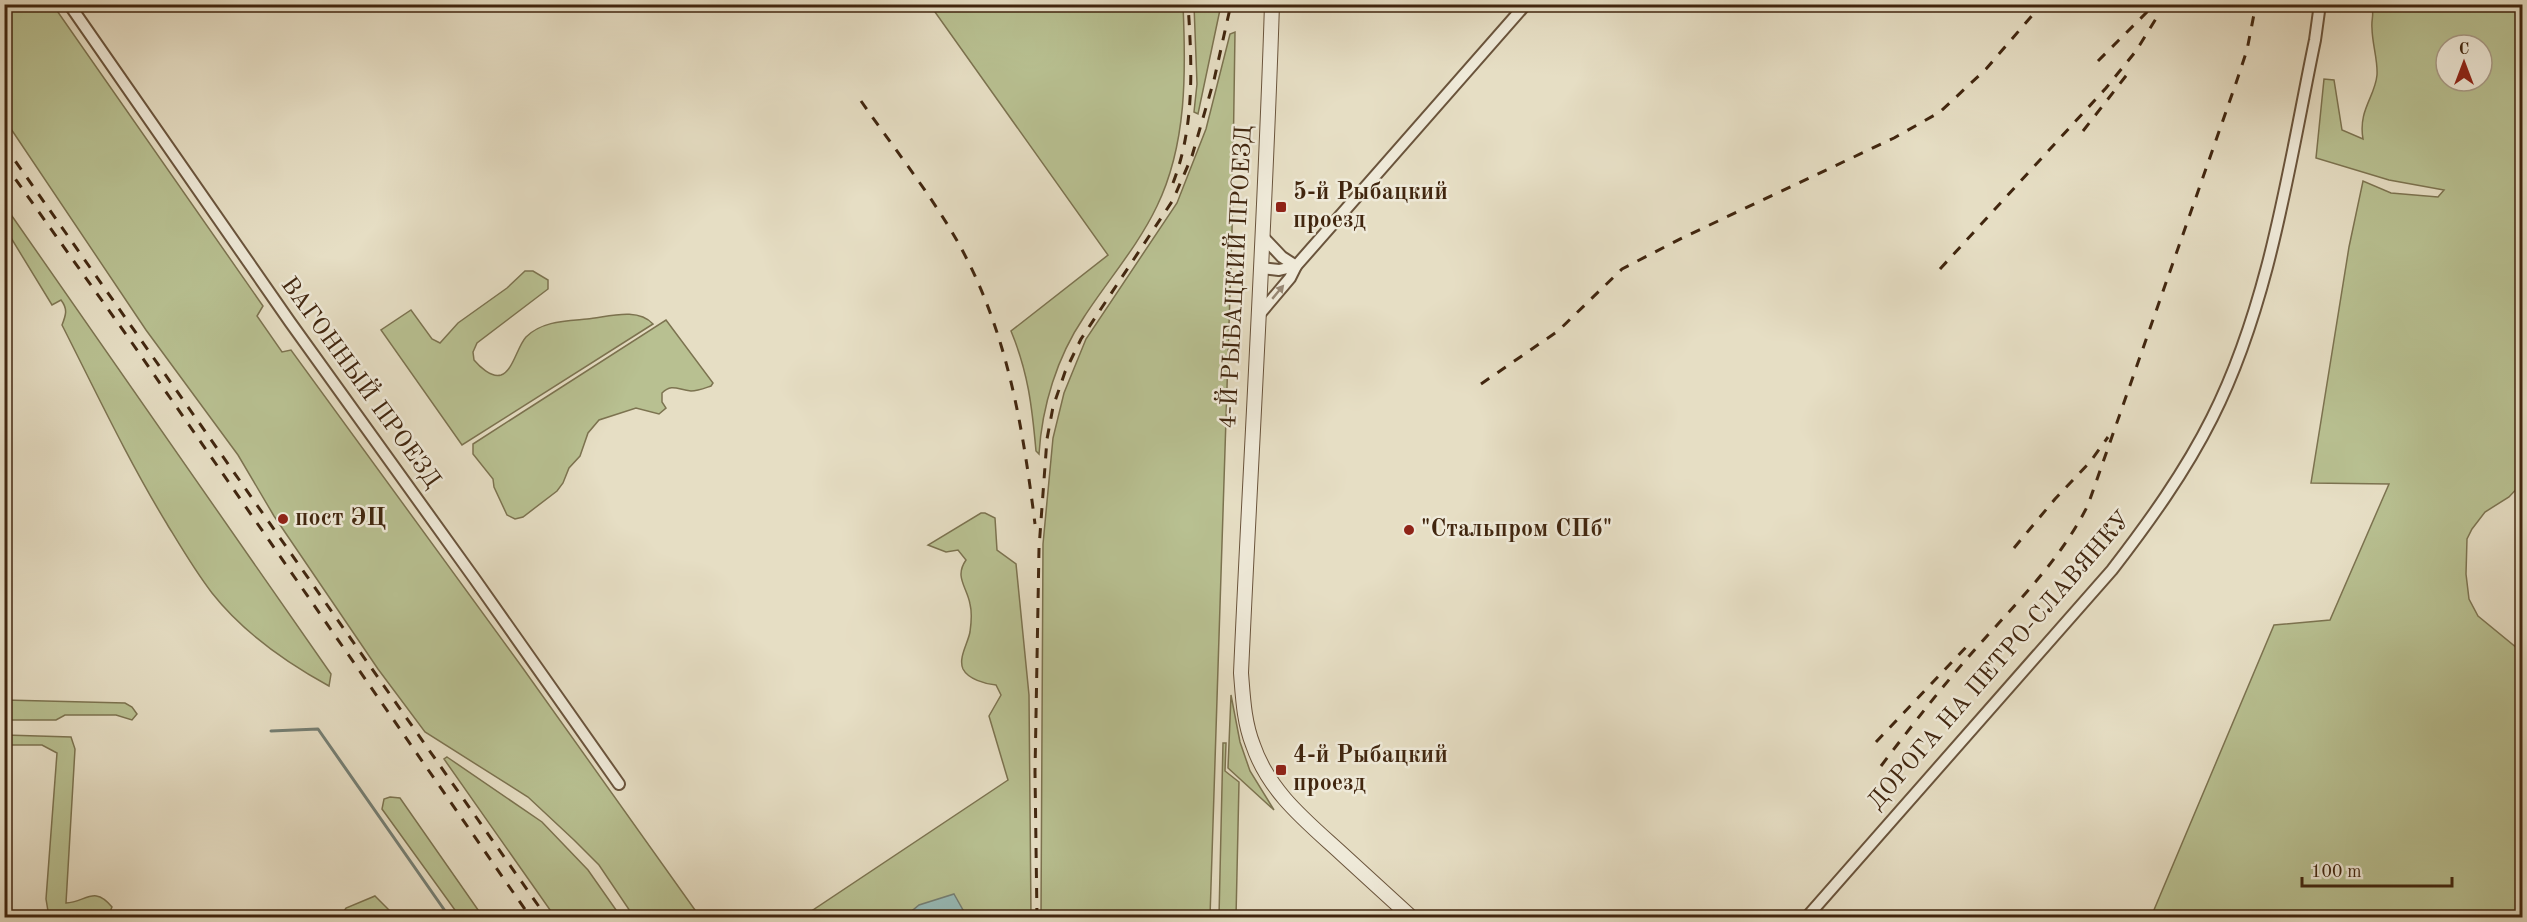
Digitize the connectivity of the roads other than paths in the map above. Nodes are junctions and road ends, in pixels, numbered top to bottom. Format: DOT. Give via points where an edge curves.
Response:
graph roads {
  1 [pos="69,4"];
  2 [pos="1272,4"];
  3 [pos="1526,4"];
  4 [pos="2320,4"];
  5 [pos="1264,238"];
  6 [pos="1296,266"];
  7 [pos="1262,268"];
  8 [pos="1258,316"];
  9 [pos="619,784"];
  10 [pos="1412,918"];
  11 [pos="1806,918"];
  1 -- 9 [label="street, ВАГОННЫЙ ПРОЕЗД"];
  2 -- 5 [label="street, 4-Й РЫБАЦКИЙ ПРОЕЗД"];
  3 -- 6 [label="street"];
  4 -- 11 [label="street, ДОРОГА НА ПЕТРО-СЛАВЯНКУ" via="2264,276 2226,388 2202,436 2154,514 2112,570"];
  5 -- 6 [label="street"];
  5 -- 7 [label="street, 4-Й РЫБАЦКИЙ ПРОЕЗД"];
  6 -- 7 [label="street"];
  8 -- 6 [label="street, one-way"];
  7 -- 8 [label="street, 4-Й РЫБАЦКИЙ ПРОЕЗД"];
  8 -- 10 [label="street, 4-Й РЫБАЦКИЙ ПРОЕЗД" via="1241,673 1248,733 1264,770 1288,804"];
}
